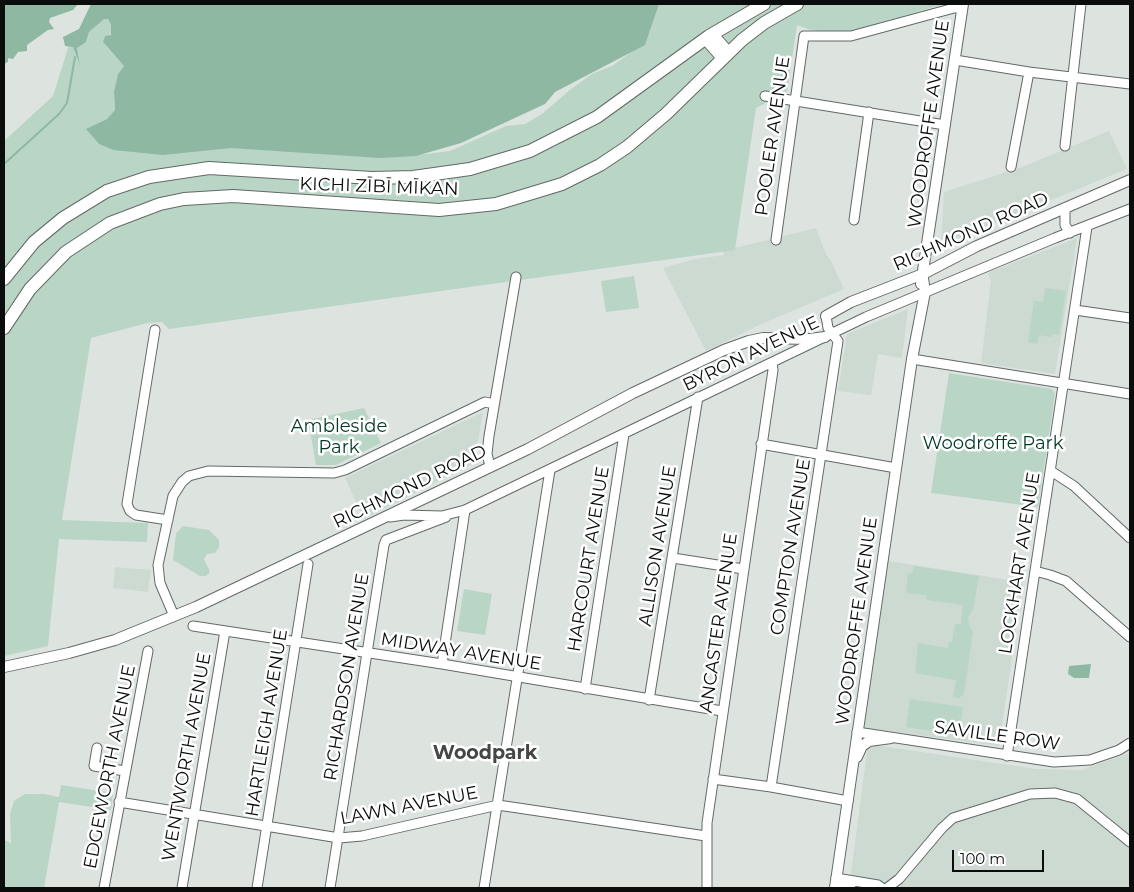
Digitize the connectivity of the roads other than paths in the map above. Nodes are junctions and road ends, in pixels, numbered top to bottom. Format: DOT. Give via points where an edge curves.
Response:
graph roads {
  1 [pos="764,4"];
  2 [pos="797,4"];
  3 [pos="1081,4"];
  4 [pos="962,6"];
  5 [pos="709,36"];
  6 [pos="726,56"];
  7 [pos="955,60"];
  8 [pos="1028,72"];
  9 [pos="1072,77"];
  10 [pos="1130,84"];
  11 [pos="765,96"];
  12 [pos="795,100"];
  13 [pos="869,112"];
  14 [pos="945,124"];
  15 [pos="1065,146"];
  16 [pos="1011,166"];
  17 [pos="1130,180"];
  18 [pos="1065,208"];
  19 [pos="1130,209"];
  20 [pos="854,220"];
  21 [pos="1087,227"];
  22 [pos="1070,233"];
  23 [pos="776,240"];
  24 [pos="923,276"];
  25 [pos="516,277"];
  26 [pos="4,279"];
  27 [pos="920,294"];
  28 [pos="1075,310"];
  29 [pos="826,316"];
  30 [pos="1130,318"];
  31 [pos="4,328"];
  32 [pos="155,330"];
  33 [pos="829,335"];
  34 [pos="912,359"];
  35 [pos="772,363"];
  36 [pos="1063,384"];
  37 [pos="1130,394"];
  38 [pos="698,397"];
  39 [pos="494,404"];
  40 [pos="624,434"];
  41 [pos="761,444"];
  42 [pos="822,456"];
  43 [pos="490,466"];
  44 [pos="896,468"];
  45 [pos="550,470"];
  46 [pos="1051,471"];
  47 [pos="465,510"];
  48 [pos="450,515"];
  49 [pos="387,517"];
  50 [pos="168,520"];
  51 [pos="1130,538"];
  52 [pos="673,558"];
  53 [pos="308,564"];
  54 [pos="743,569"];
  55 [pos="1035,572"];
  56 [pos="174,616"];
  57 [pos="193,626"];
  58 [pos="225,631"];
  59 [pos="1130,637"];
  60 [pos="296,642"];
  61 [pos="148,651"];
  62 [pos="368,653"];
  63 [pos="442,664"];
  64 [pos="8,666"];
  65 [pos="518,677"];
  66 [pos="585,689"];
  67 [pos="649,700"];
  68 [pos="722,711"];
  69 [pos="857,732"];
  70 [pos="891,738"];
  71 [pos="1130,743"];
  72 [pos="97,748"];
  73 [pos="1007,756"];
  74 [pos="853,768"];
  75 [pos="125,771"];
  76 [pos="713,779"];
  77 [pos="771,787"];
  78 [pos="848,801"];
  79 [pos="119,802"];
  80 [pos="498,805"];
  81 [pos="194,816"];
  82 [pos="266,828"];
  83 [pos="706,836"];
  84 [pos="339,838"];
  85 [pos="1130,842"];
  86 [pos="836,884"];
  87 [pos="104,888"];
  88 [pos="182,888"];
  89 [pos="257,888"];
  90 [pos="330,888"];
  91 [pos="484,888"];
  92 [pos="707,888"];
  93 [pos="852,888"];
  94 [pos="882,888"];
  95 [pos="886,888"];
  1 -- 5 [label="highway, KICHI ZĪBĪ MĪKAN"];
  2 -- 6 [label="highway, KICHI ZĪBĪ MĪKAN" via="764,23"];
  3 -- 9 [label="street"];
  4 -- 7 [label="main road, WOODROFFE AVENUE"];
  4 -- 12 [label="street, POOLER AVENUE" via="851,36 804,36"];
  5 -- 6 [label="highway" via="715,38"];
  5 -- 26 [label="highway, KICHI ZĪBĪ MĪKAN" via="661,73 576,129 530,151 470,169 424,176 372,178 209,168 172,172 131,182 100,195 63,218 34,242"];
  6 -- 31 [label="highway, KICHI ZĪBĪ MĪKAN" via="653,126 600,165 548,189 506,202 439,210 233,196 184,199 136,211 110,223 58,258 30,289"];
  7 -- 8 [label="street"];
  7 -- 14 [label="main road, WOODROFFE AVENUE"];
  8 -- 9 [label="street"];
  8 -- 16 [label="street"];
  9 -- 10 [label="street"];
  9 -- 15 [label="street"];
  11 -- 12 [label="street"];
  12 -- 13 [label="street"];
  12 -- 23 [label="street, POOLER AVENUE"];
  13 -- 14 [label="street"];
  13 -- 20 [label="street"];
  14 -- 24 [label="main road, WOODROFFE AVENUE"];
  17 -- 18 [label="main road, RICHMOND ROAD"];
  18 -- 22 [label="street" via="1065,225"];
  18 -- 24 [label="main road, RICHMOND ROAD" via="977,246"];
  19 -- 21 [label="street, BYRON AVENUE"];
  21 -- 22 [label="street, BYRON AVENUE"];
  21 -- 28 [label="street, LOCKHART AVENUE"];
  22 -- 27 [label="street, BYRON AVENUE"];
  24 -- 27 [label="main road, WOODROFFE AVENUE"];
  24 -- 29 [label="main road, RICHMOND ROAD" via="851,302"];
  25 -- 39 [label="street"];
  27 -- 33 [label="street, BYRON AVENUE"];
  27 -- 34 [label="main road, WOODROFFE AVENUE"];
  28 -- 30 [label="street"];
  28 -- 36 [label="street, LOCKHART AVENUE"];
  29 -- 33 [label="street, COMPTON AVENUE"];
  32 -- 50 [label="street" via="127,504 136,515"];
  33 -- 35 [label="street, BYRON AVENUE"];
  33 -- 42 [label="street, COMPTON AVENUE" via="838,341"];
  33 -- 43 [label="main road, RICHMOND ROAD" via="749,341 684,368"];
  34 -- 36 [label="street"];
  34 -- 44 [label="main road, WOODROFFE AVENUE"];
  35 -- 38 [label="street, BYRON AVENUE"];
  35 -- 41 [label="street, ANCASTER AVENUE"];
  36 -- 37 [label="street"];
  36 -- 46 [label="street, LOCKHART AVENUE"];
  38 -- 40 [label="street, BYRON AVENUE"];
  38 -- 52 [label="street, ALLISON AVENUE"];
  39 -- 43 [label="street" via="486,454"];
  39 -- 50 [label="street" via="485,402 334,473 208,471 194,474 175,491"];
  40 -- 45 [label="street, BYRON AVENUE"];
  40 -- 66 [label="street, HARCOURT AVENUE"];
  41 -- 42 [label="street"];
  41 -- 54 [label="street, ANCASTER AVENUE"];
  42 -- 44 [label="street"];
  42 -- 77 [label="street, COMPTON AVENUE"];
  43 -- 49 [label="main road, RICHMOND ROAD"];
  44 -- 69 [label="main road, WOODROFFE AVENUE"];
  45 -- 47 [label="street, BYRON AVENUE"];
  45 -- 65 [label="street"];
  46 -- 51 [label="street" via="1074,486"];
  46 -- 55 [label="street, LOCKHART AVENUE"];
  47 -- 48 [label="street, BYRON AVENUE"];
  47 -- 63 [label="street"];
  48 -- 49 [label="street, BYRON AVENUE"];
  48 -- 62 [label="street, RICHARDSON AVENUE" via="386,540"];
  49 -- 56 [label="main road, RICHMOND ROAD"];
  50 -- 56 [label="street" via="158,574"];
  52 -- 54 [label="street"];
  52 -- 67 [label="street, ALLISON AVENUE"];
  53 -- 60 [label="street, HARTLEIGH AVENUE"];
  54 -- 68 [label="street, ANCASTER AVENUE"];
  55 -- 59 [label="street" via="1066,581"];
  55 -- 73 [label="street, LOCKHART AVENUE"];
  56 -- 64 [label="main road, RICHMOND ROAD" via="115,640"];
  57 -- 58 [label="street, MIDWAY AVENUE"];
  58 -- 60 [label="street, MIDWAY AVENUE"];
  58 -- 81 [label="street, WENTWORTH AVENUE"];
  60 -- 62 [label="street, MIDWAY AVENUE"];
  60 -- 82 [label="street, HARTLEIGH AVENUE"];
  61 -- 75 [label="street, EDGEWORTH AVENUE"];
  62 -- 63 [label="street, MIDWAY AVENUE"];
  62 -- 84 [label="street, RICHARDSON AVENUE"];
  63 -- 65 [label="street, MIDWAY AVENUE"];
  65 -- 66 [label="street, MIDWAY AVENUE"];
  65 -- 80 [label="street"];
  66 -- 67 [label="street, MIDWAY AVENUE"];
  67 -- 68 [label="street, MIDWAY AVENUE"];
  68 -- 76 [label="street, ANCASTER AVENUE"];
  69 -- 70 [label="street, SAVILLE ROW"];
  69 -- 74 [label="main road, WOODROFFE AVENUE"];
  70 -- 73 [label="street, SAVILLE ROW"];
  70 -- 74 [label="main road" via="866,743"];
  71 -- 73 [label="street, SAVILLE ROW" via="1113,752 1078,761 1044,762"];
  72 -- 75 [label="street" via="94,766"];
  74 -- 78 [label="main road, WOODROFFE AVENUE"];
  75 -- 79 [label="street, EDGEWORTH AVENUE"];
  76 -- 77 [label="street"];
  76 -- 83 [label="street, ANCASTER AVENUE"];
  77 -- 78 [label="street"];
  78 -- 86 [label="main road, WOODROFFE AVENUE"];
  79 -- 81 [label="street, LAWN AVENUE"];
  79 -- 87 [label="street, EDGEWORTH AVENUE"];
  80 -- 83 [label="street, LAWN AVENUE"];
  80 -- 84 [label="street, LAWN AVENUE" via="362,836"];
  80 -- 91 [label="street"];
  81 -- 82 [label="street, LAWN AVENUE"];
  81 -- 88 [label="street, WENTWORTH AVENUE"];
  82 -- 84 [label="street, LAWN AVENUE"];
  82 -- 89 [label="street, HARTLEIGH AVENUE"];
  83 -- 92 [label="street, ANCASTER AVENUE"];
  84 -- 90 [label="street, RICHARDSON AVENUE"];
  85 -- 95 [label="street" via="1077,799 1055,793 1030,794 949,820 902,876"];
  86 -- 93 [label="street"];
  86 -- 94 [label="street" via="878,885"];
}
